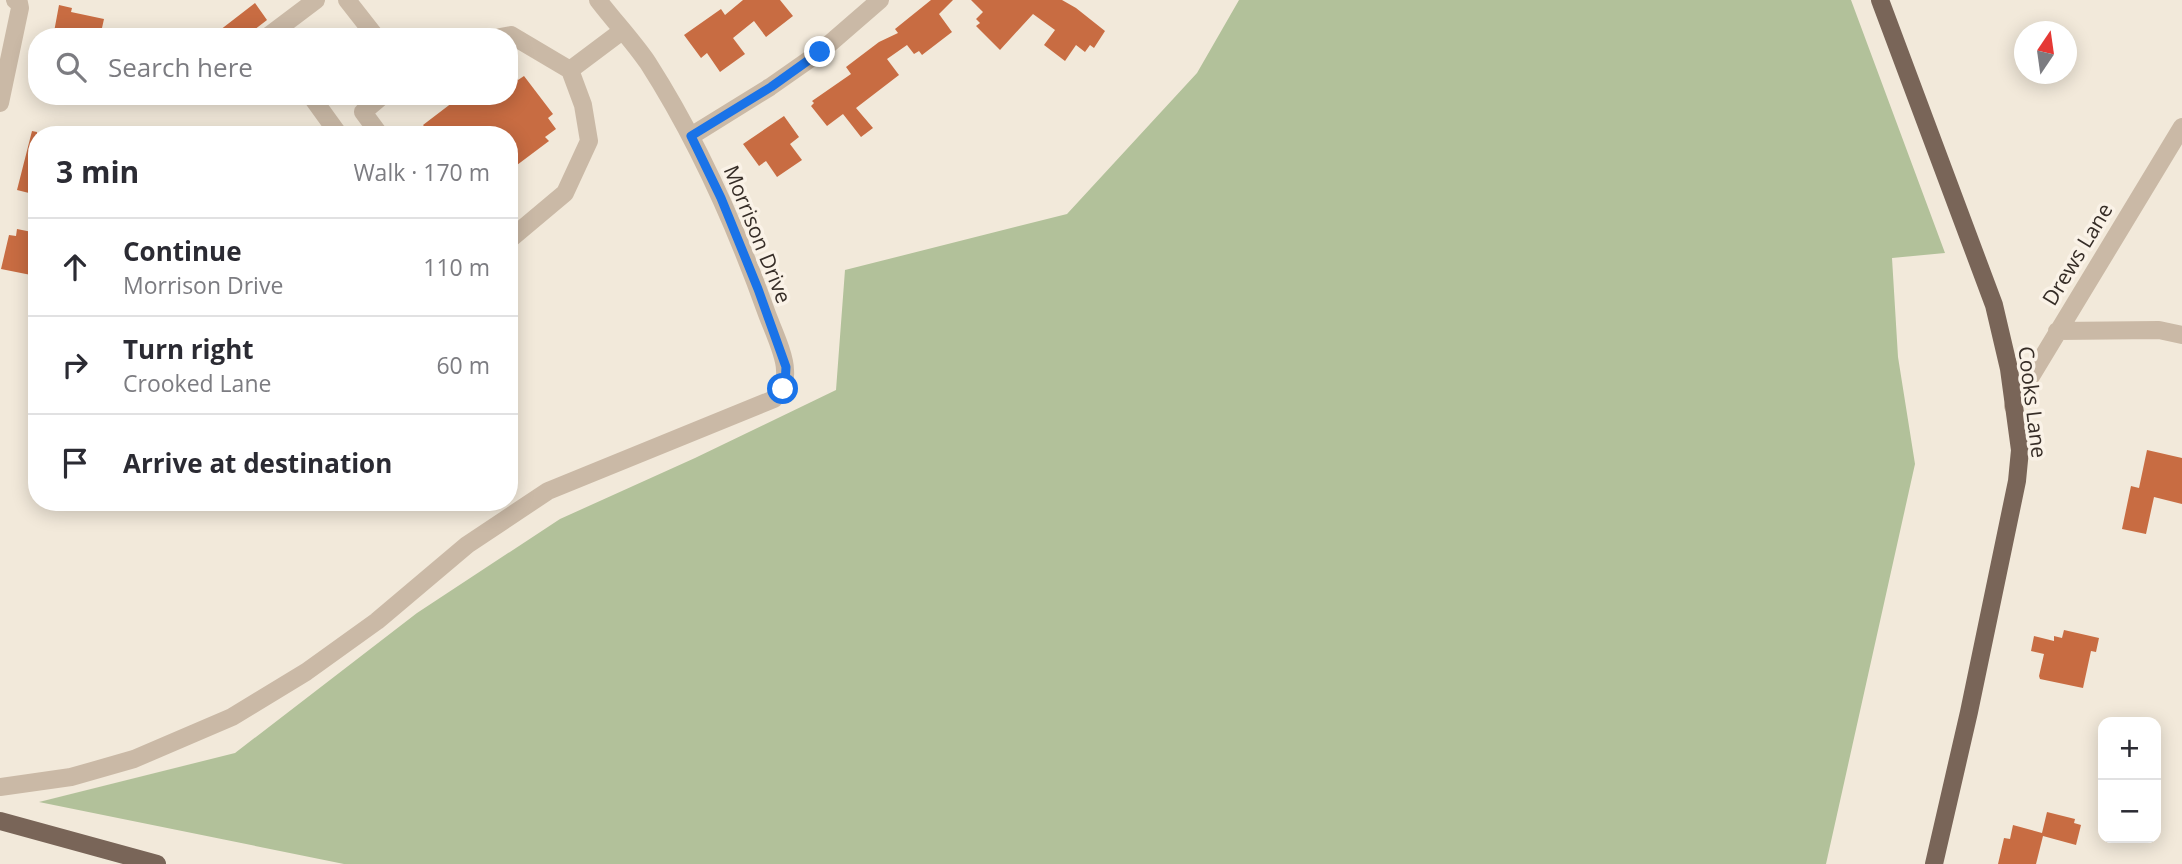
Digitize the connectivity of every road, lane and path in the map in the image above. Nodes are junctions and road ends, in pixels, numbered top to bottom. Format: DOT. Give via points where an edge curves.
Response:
graph roads {
  1 [pos="15,0"];
  2 [pos="316,0"];
  3 [pos="347,0"];
  4 [pos="598,0"];
  5 [pos="880,0"];
  6 [pos="1880,0"];
  7 [pos="279,28"];
  8 [pos="369,28"];
  9 [pos="622,31"];
  10 [pos="518,39"];
  11 [pos="570,70"];
  12 [pos="0,103"];
  13 [pos="317,105"];
  14 [pos="371,105"];
  15 [pos="363,112"];
  16 [pos="330,126"];
  17 [pos="344,126"];
  18 [pos="373,126"];
  19 [pos="2182,127"];
  20 [pos="691,136"];
  21 [pos="518,232"];
  22 [pos="2057,331"];
  23 [pos="2182,335"];
  24 [pos="2013,406"];
  25 [pos="517,511"];
  26 [pos="518,511"];
  27 [pos="0,787"];
  28 [pos="0,821"];
  29 [pos="157,864"];
  30 [pos="1934,864"];
  1 -- 12 [label="street" via="20,8"];
  2 -- 7 [label="street"];
  3 -- 8 [label="street"];
  4 -- 9 [label="street, Morrison Drive"];
  5 -- 20 [label="street" via="820,52"];
  6 -- 24 [label="main road, Cooks Lane" via="1994,305"];
  9 -- 11 [label="street"];
  9 -- 20 [label="street, Morrison Drive" via="647,61"];
  10 -- 11 [label="street"];
  11 -- 21 [label="street" via="583,105 589,141 565,193"];
  13 -- 16 [label="street"];
  14 -- 15 [label="street"];
  15 -- 17 [label="street"];
  15 -- 18 [label="street"];
  19 -- 22 [label="street, Drews Lane"];
  20 -- 26 [label="street, Morrison Drive" via="758,289 786,367 785,385 774,399 548,491"];
  22 -- 23 [label="street" via="2159,330"];
  22 -- 24 [label="street, Drews Lane"];
  24 -- 30 [label="main road, Cooks Lane" via="2020,450 2018,481"];
  25 -- 27 [label="street, Morrison Drive" via="467,544 377,621 232,718 71,777"];
  28 -- 29 [label="main road"];
}
